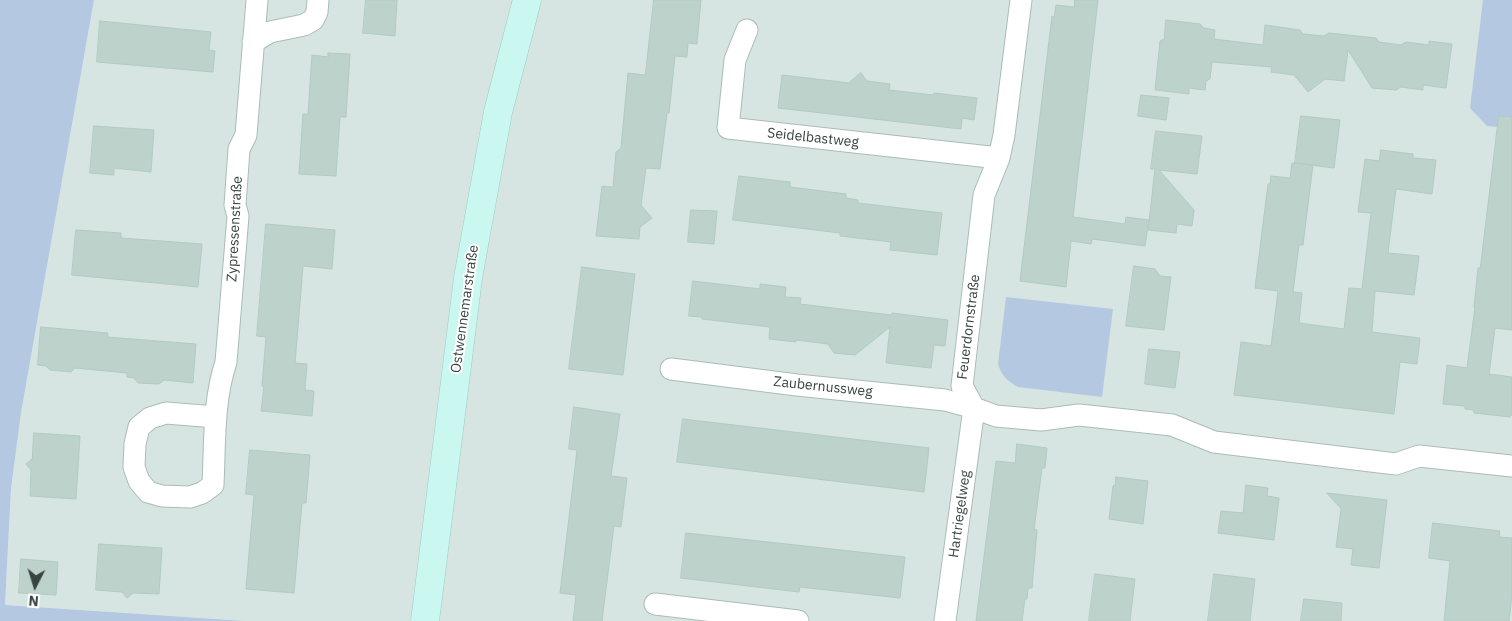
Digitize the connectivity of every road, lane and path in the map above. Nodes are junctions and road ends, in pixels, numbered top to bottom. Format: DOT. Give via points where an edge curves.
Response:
graph roads {
  1 [pos="257,0"];
  2 [pos="318,0"];
  3 [pos="527,0"];
  4 [pos="1021,0"];
  5 [pos="747,30"];
  6 [pos="254,42"];
  7 [pos="998,158"];
  8 [pos="671,369"];
  9 [pos="974,408"];
  10 [pos="216,417"];
  11 [pos="1512,466"];
  12 [pos="655,604"];
  13 [pos="425,621"];
  14 [pos="798,621"];
  15 [pos="945,621"];
  1 -- 6 [label="street, Zypressenstraße"];
  2 -- 6 [label="street" via="313,20 270,32"];
  3 -- 13 [label="street, Ostwennemarstraße" via="498,112 470,269"];
  4 -- 7 [label="street, Feuerdornstraße" via="1004,135"];
  5 -- 7 [label="street, Seidelbastweg" via="735,60 728,128"];
  6 -- 10 [label="street, Zypressenstraße" via="246,135 239,149 235,205 238,216 226,362"];
  7 -- 9 [label="street, Feuerdornstraße" via="984,195 962,386"];
  8 -- 9 [label="street, Zaubernussweg" via="945,400"];
  9 -- 11 [label="street" via="996,416 1041,420 1079,415 1172,425 1214,442 1396,464 1419,456"];
  9 -- 15 [label="street, Hartriegelweg"];
  10 -- 10 [label="street, Zypressenstraße" via="166,413 150,418 140,427 134,467 148,492 190,497 213,485"];
  12 -- 14 [label="street"];
}
